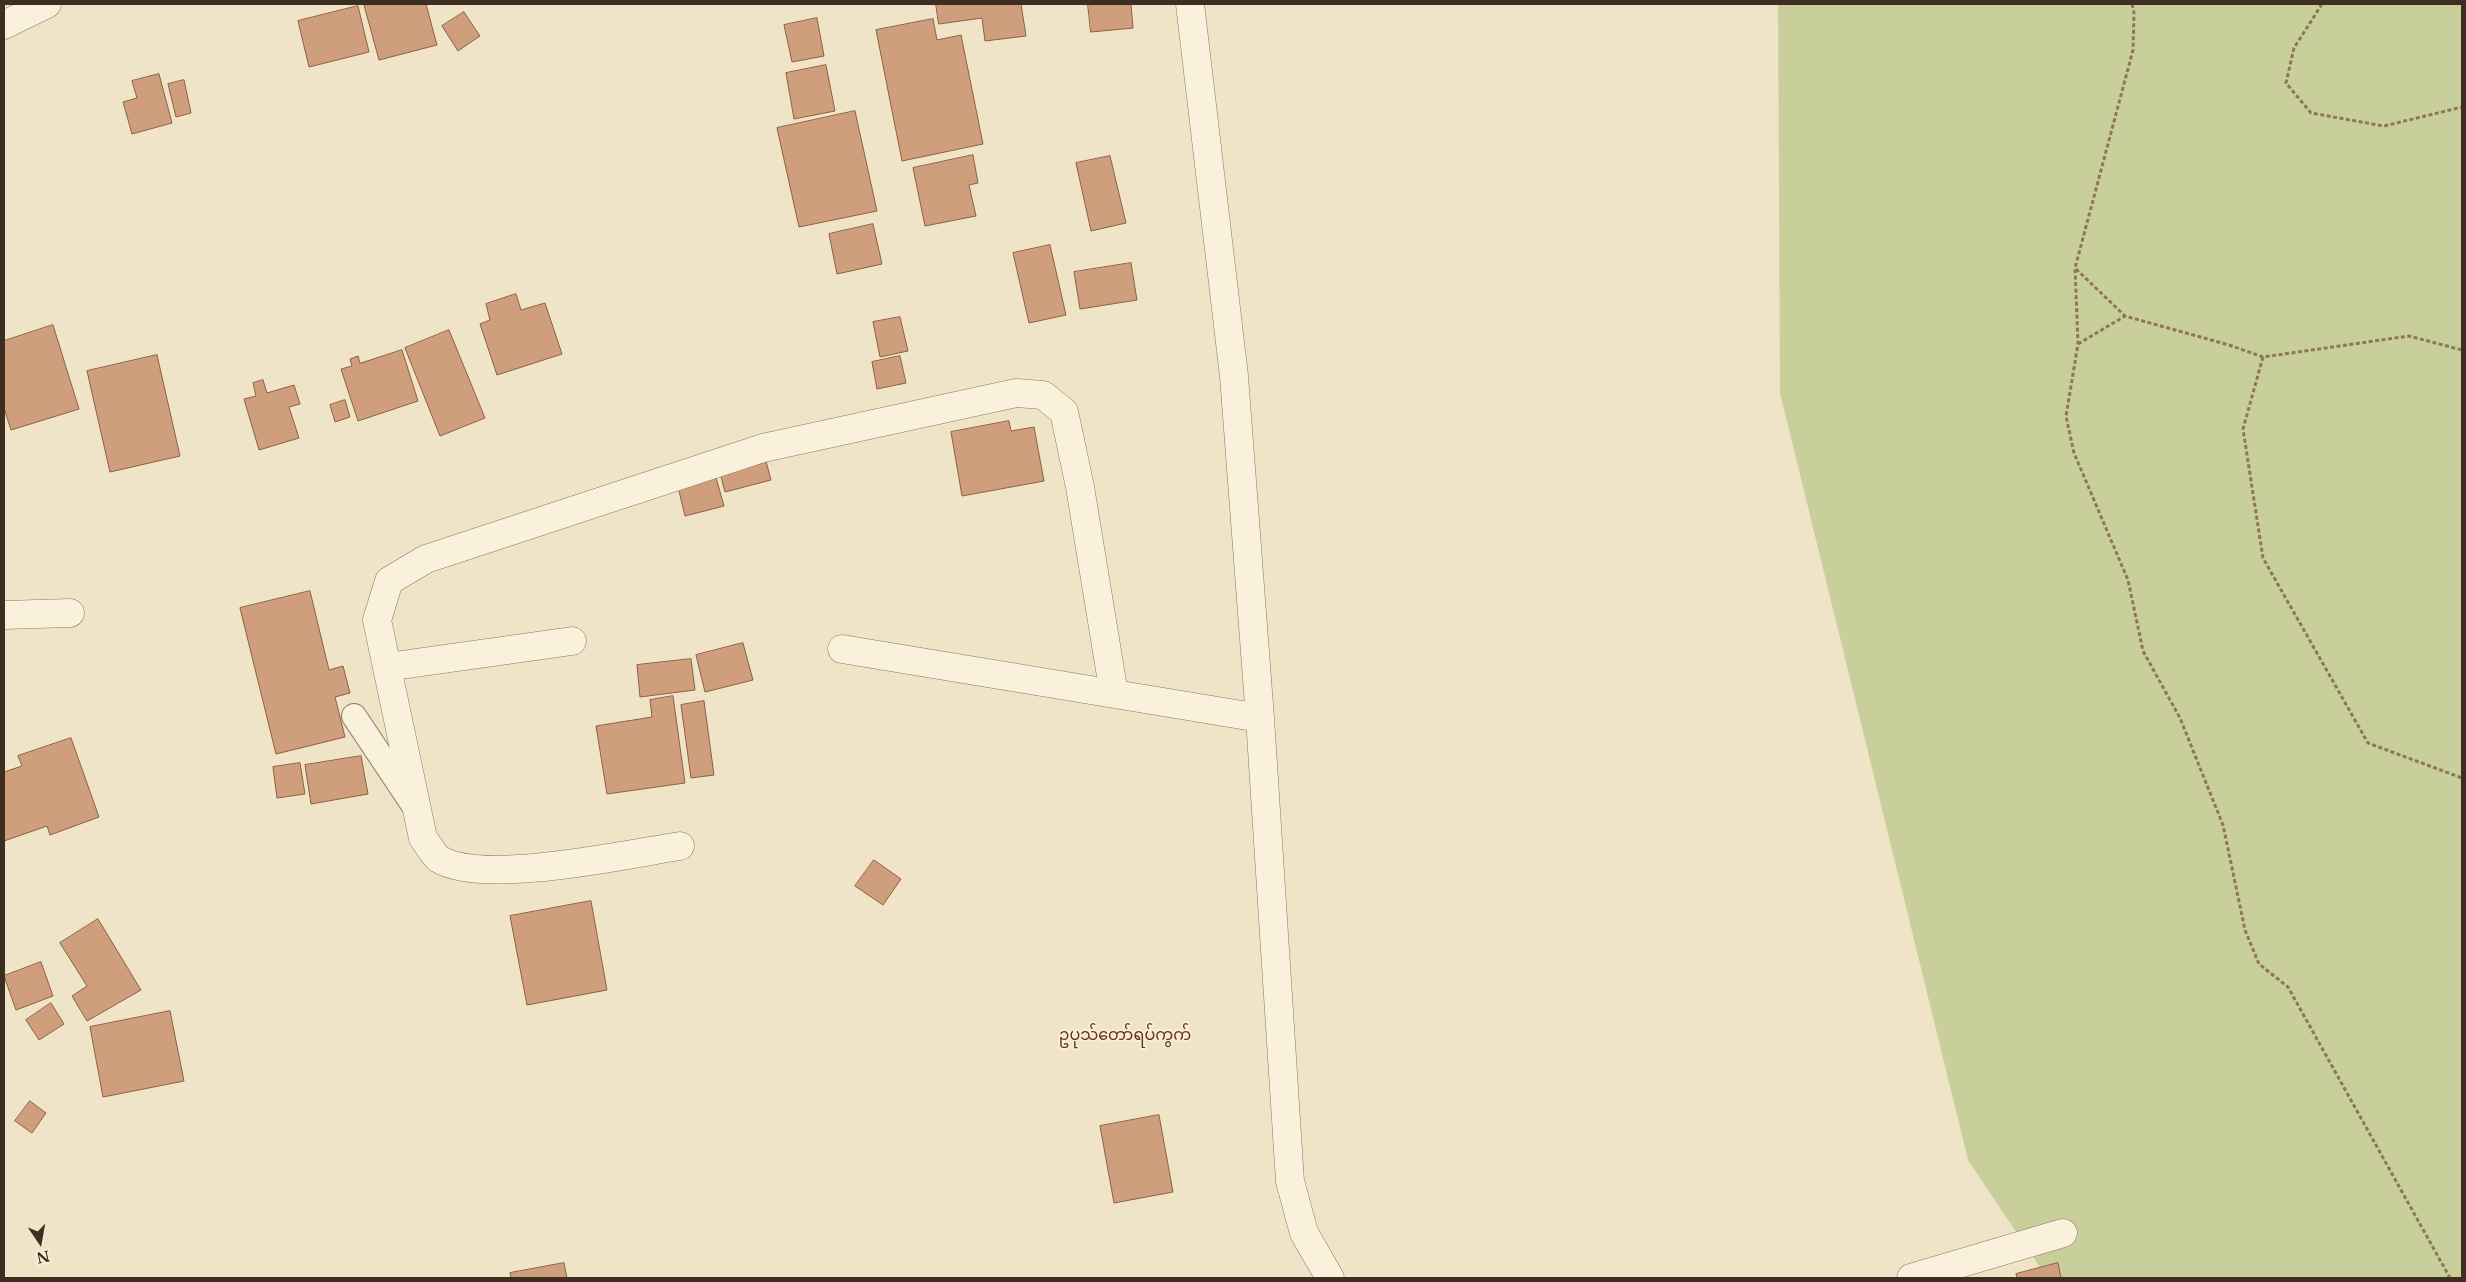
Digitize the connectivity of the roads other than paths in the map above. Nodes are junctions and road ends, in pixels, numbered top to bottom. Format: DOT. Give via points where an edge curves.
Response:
graph roads {
  1 [pos="46,4"];
  2 [pos="1190,4"];
  3 [pos="4,25"];
  4 [pos="70,613"];
  5 [pos="4,616"];
  6 [pos="572,641"];
  7 [pos="842,648"];
  8 [pos="387,668"];
  9 [pos="1114,694"];
  10 [pos="354,716"];
  11 [pos="1260,718"];
  12 [pos="418,811"];
  13 [pos="680,846"];
  14 [pos="2064,1233"];
  15 [pos="1330,1278"];
  16 [pos="1911,1278"];
  1 -- 3 [label="street"];
  2 -- 11 [label="street" via="1234,376"];
  4 -- 5 [label="street"];
  6 -- 8 [label="street"];
  7 -- 9 [label="street"];
  8 -- 9 [label="street" via="377,620 389,581 426,559 763,448 1016,393 1043,395 1064,412 1080,487"];
  8 -- 12 [label="street"];
  9 -- 11 [label="street"];
  10 -- 12 [label="lane"];
  11 -- 15 [label="street" via="1290,1181 1304,1233"];
  12 -- 13 [label="street" via="423,838 438,859 470,870 545,867"];
  14 -- 16 [label="street"];
}
